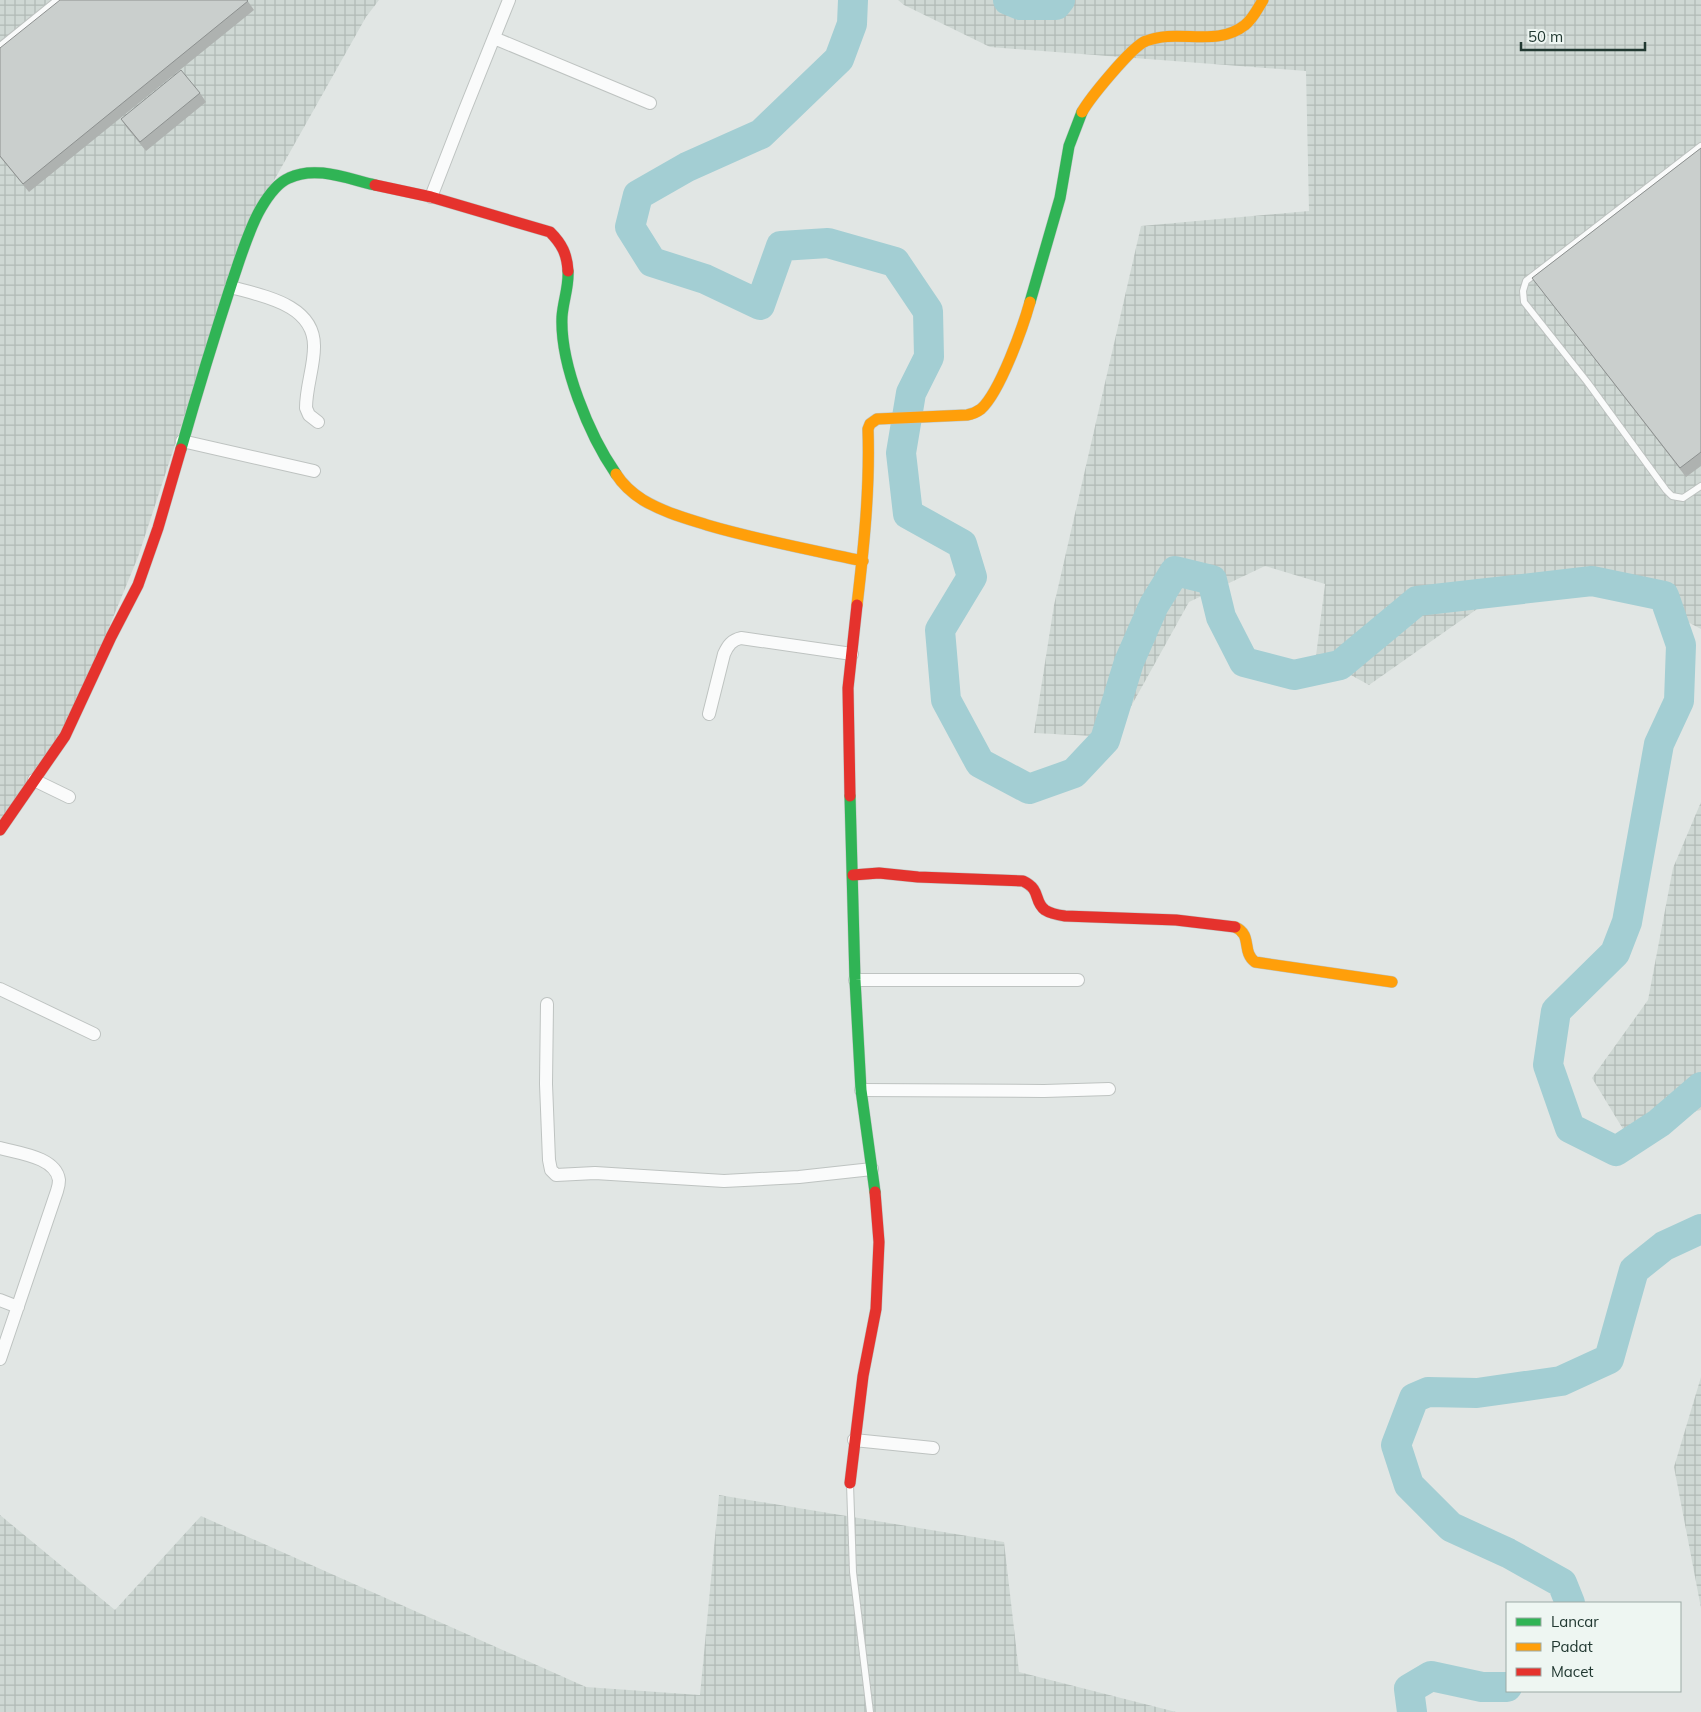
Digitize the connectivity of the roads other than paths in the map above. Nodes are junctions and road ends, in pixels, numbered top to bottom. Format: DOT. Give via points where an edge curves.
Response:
graph roads {
  1 [pos="57,0"];
  2 [pos="509,0"];
  3 [pos="1263,0"];
  4 [pos="494,38"];
  5 [pos="0,46"];
  6 [pos="650,103"];
  7 [pos="1701,146"];
  8 [pos="431,197"];
  9 [pos="231,287"];
  10 [pos="318,422"];
  11 [pos="182,441"];
  12 [pos="314,471"];
  13 [pos="1701,486"];
  14 [pos="863,561"];
  15 [pos="852,654"];
  16 [pos="709,714"];
  17 [pos="34,780"];
  18 [pos="69,797"];
  19 [pos="0,830"];
  20 [pos="853,875"];
  21 [pos="855,980"];
  22 [pos="1078,980"];
  23 [pos="1392,982"];
  24 [pos="0,989"];
  25 [pos="547,1004"];
  26 [pos="94,1034"];
  27 [pos="1110,1089"];
  28 [pos="861,1090"];
  29 [pos="0,1148"];
  30 [pos="872,1169"];
  31 [pos="0,1300"];
  32 [pos="18,1308"];
  33 [pos="0,1359"];
  34 [pos="854,1440"];
  35 [pos="933,1448"];
  36 [pos="850,1482"];
  37 [pos="870,1712"];
  1 -- 5 [label="lane"];
  2 -- 4 [label="street"];
  3 -- 14 [label="street" via="1247,24 1234,32 1219,37 1173,35 1145,41 1131,51 1083,110 1070,146 1037,284 1022,330 994,392 975,413 882,418 874,420 868,429"];
  4 -- 6 [label="street"];
  4 -- 8 [label="street"];
  7 -- 13 [label="lane" via="1526,281 1523,291 1524,302 1666,490 1672,496 1683,498"];
  8 -- 9 [label="street" via="321,173 306,172 288,178 273,190 260,209"];
  8 -- 14 [label="street" via="550,232 560,241 568,267 568,288 562,316 567,367 588,422 615,474 626,487 661,510 683,518 732,533"];
  9 -- 10 [label="street" via="274,300 296,311 309,324 314,346 306,408"];
  9 -- 11 [label="street"];
  11 -- 12 [label="street"];
  11 -- 17 [label="street" via="138,585 65,736"];
  14 -- 15 [label="street"];
  15 -- 16 [label="street" via="735,639 724,654"];
  15 -- 20 [label="street" via="848,688 848,760"];
  17 -- 18 [label="street"];
  17 -- 19 [label="street"];
  20 -- 21 [label="street"];
  20 -- 23 [label="street" via="879,873 1023,881 1035,888 1040,905 1048,913 1237,927 1244,932 1247,953 1255,962"];
  21 -- 22 [label="street"];
  21 -- 28 [label="street"];
  24 -- 26 [label="street"];
  25 -- 30 [label="street" via="549,1160 551,1170 556,1174 724,1180 799,1177"];
  27 -- 28 [label="street"];
  28 -- 30 [label="street"];
  29 -- 32 [label="street" via="48,1162 59,1180"];
  30 -- 34 [label="street" via="879,1242 876,1309"];
  31 -- 32 [label="street"];
  32 -- 33 [label="street"];
  34 -- 35 [label="street"];
  34 -- 36 [label="street"];
  36 -- 37 [label="lane" via="853,1572"];
}
